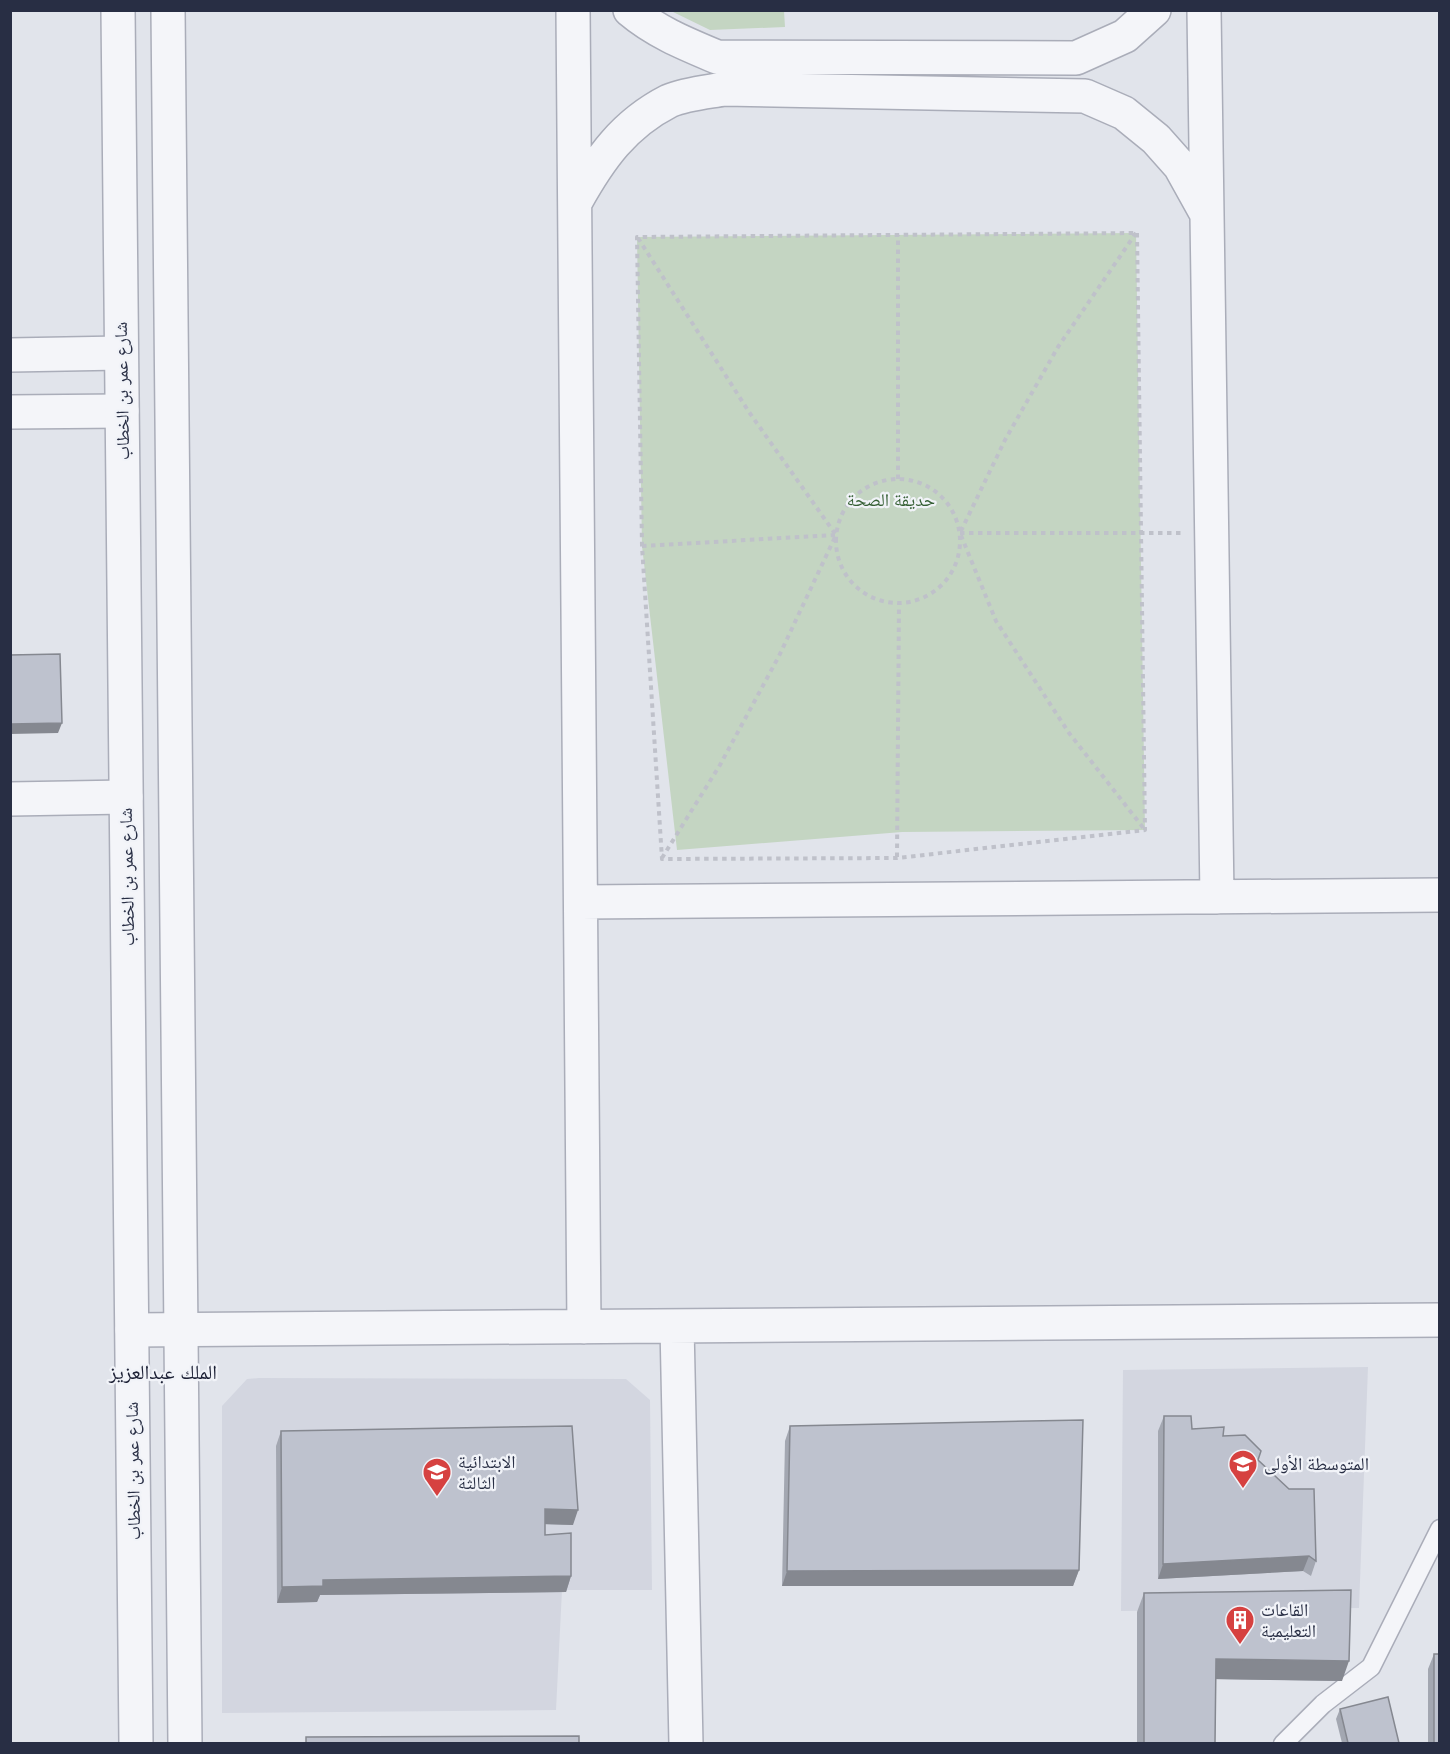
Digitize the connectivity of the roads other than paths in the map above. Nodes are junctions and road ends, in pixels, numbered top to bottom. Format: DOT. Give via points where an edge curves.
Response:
graph roads {
  1 [pos="118,10"];
  2 [pos="168,10"];
  3 [pos="573,10"];
  4 [pos="630,10"];
  5 [pos="1154,10"];
  6 [pos="1204,10"];
  7 [pos="575,203"];
  8 [pos="1207,214"];
  9 [pos="121,353"];
  10 [pos="10,355"];
  11 [pos="122,411"];
  12 [pos="10,412"];
  13 [pos="126,797"];
  14 [pos="10,799"];
  15 [pos="1440,896"];
  16 [pos="1217,897"];
  17 [pos="581,902"];
  18 [pos="1440,1320"];
  19 [pos="677,1326"];
  20 [pos="584,1327"];
  21 [pos="132,1330"];
  22 [pos="181,1330"];
  23 [pos="1440,1529"];
  24 [pos="136,1743"];
  25 [pos="185,1743"];
  26 [pos="686,1743"];
  27 [pos="1283,1743"];
  1 -- 9 [label="street, شارع عمر بن الخطاب"];
  2 -- 22 [label="street"];
  3 -- 7 [label="street"];
  4 -- 5 [label="street" via="678,41 717,57 1076,58 1125,36"];
  6 -- 8 [label="street"];
  7 -- 8 [label="street" via="596,165 631,125 671,100 724,88 1085,96 1124,113 1156,139 1180,166"];
  7 -- 17 [label="street"];
  8 -- 16 [label="street"];
  9 -- 10 [label="street"];
  9 -- 11 [label="street, شارع عمر بن الخطاب"];
  11 -- 12 [label="street"];
  11 -- 13 [label="street, شارع عمر بن الخطاب"];
  13 -- 14 [label="street"];
  13 -- 21 [label="street, شارع عمر بن الخطاب"];
  15 -- 16 [label="street"];
  16 -- 17 [label="street"];
  17 -- 20 [label="street"];
  18 -- 19 [label="street"];
  19 -- 20 [label="street"];
  19 -- 26 [label="street"];
  20 -- 22 [label="street"];
  21 -- 22 [label="street"];
  21 -- 24 [label="street, شارع عمر بن الخطاب"];
  22 -- 25 [label="street"];
  23 -- 27 [label="lane" via="1371,1667 1323,1704"];
}
